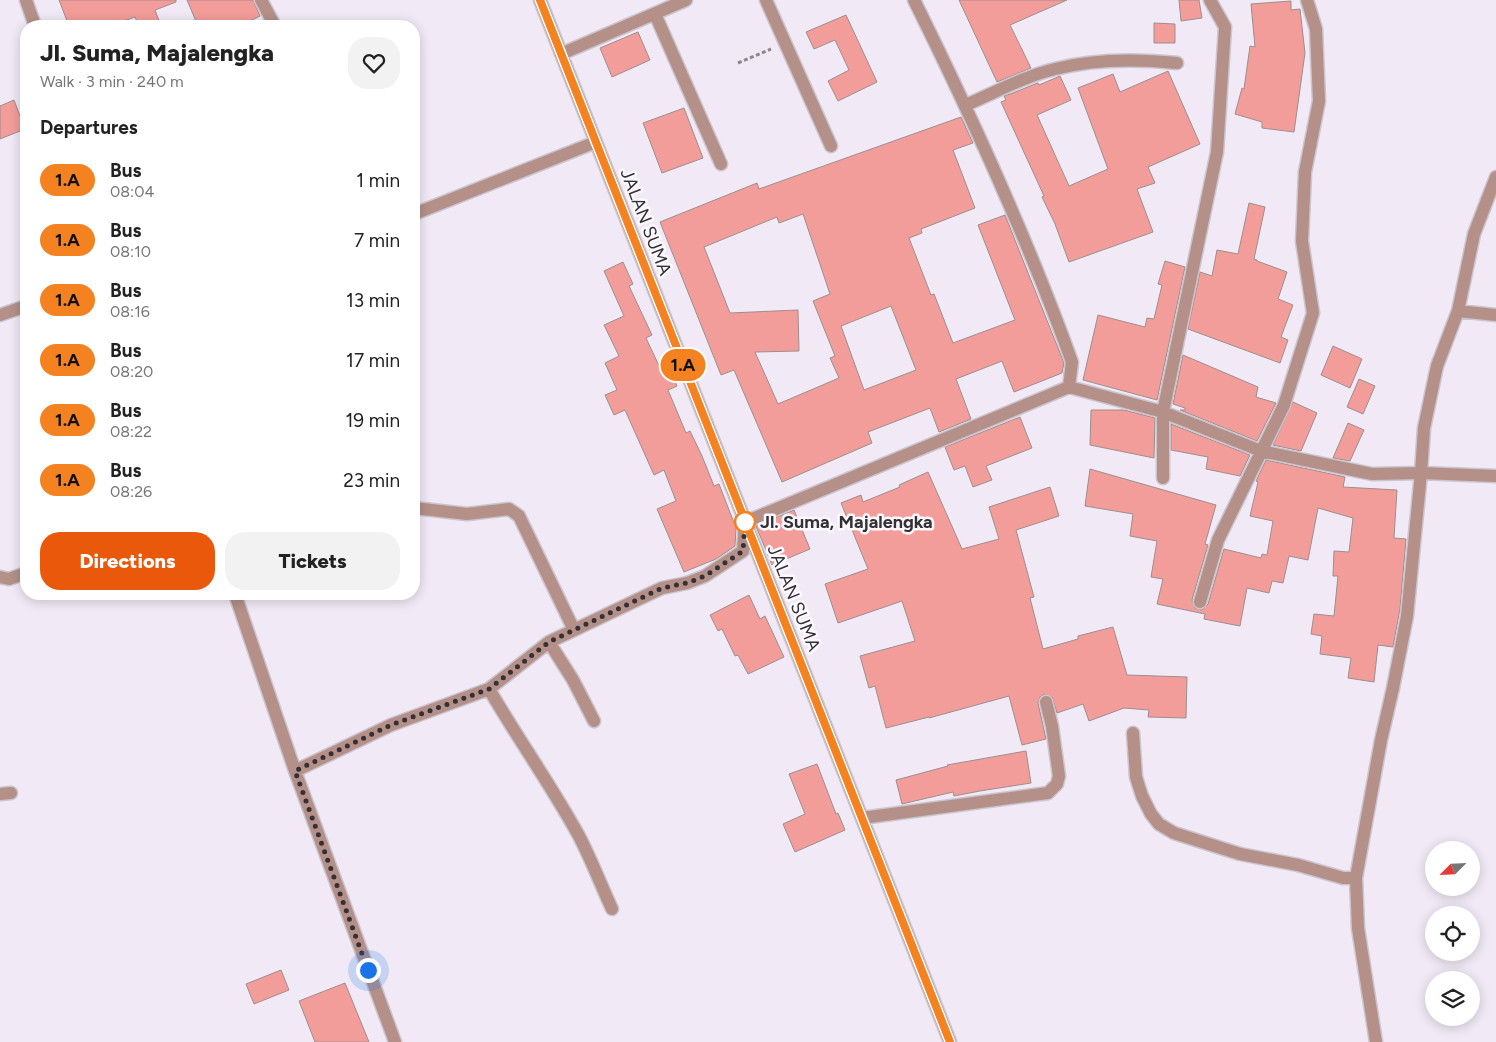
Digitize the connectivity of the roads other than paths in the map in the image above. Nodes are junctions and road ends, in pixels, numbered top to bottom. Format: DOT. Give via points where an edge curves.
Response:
graph roads {
  1 [pos="26,0"];
  2 [pos="261,0"];
  3 [pos="540,0"];
  4 [pos="686,0"];
  5 [pos="766,0"];
  6 [pos="914,0"];
  7 [pos="1210,0"];
  8 [pos="1307,0"];
  9 [pos="655,14"];
  10 [pos="33,20"];
  11 [pos="272,20"];
  12 [pos="561,54"];
  13 [pos="1177,63"];
  14 [pos="966,105"];
  15 [pos="596,142"];
  16 [pos="831,146"];
  17 [pos="721,164"];
  18 [pos="1496,178"];
  19 [pos="420,212"];
  20 [pos="20,308"];
  21 [pos="1458,311"];
  22 [pos="1496,314"];
  23 [pos="0,315"];
  24 [pos="1069,387"];
  25 [pos="1163,412"];
  26 [pos="1261,451"];
  27 [pos="1421,473"];
  28 [pos="1496,476"];
  29 [pos="1163,478"];
  30 [pos="420,509"];
  31 [pos="745,522"];
  32 [pos="20,575"];
  33 [pos="0,577"];
  34 [pos="237,600"];
  35 [pos="1200,602"];
  36 [pos="574,630"];
  37 [pos="549,642"];
  38 [pos="489,689"];
  39 [pos="1046,702"];
  40 [pos="594,721"];
  41 [pos="1133,732"];
  42 [pos="295,771"];
  43 [pos="862,818"];
  44 [pos="1356,878"];
  45 [pos="612,909"];
  46 [pos="395,1042"];
  47 [pos="950,1042"];
  48 [pos="1376,1042"];
  1 -- 10 [label="street"];
  2 -- 11 [label="street"];
  3 -- 12 [label="street, JALAN SUMA"];
  4 -- 9 [label="street"];
  5 -- 16 [label="street"];
  6 -- 14 [label="street"];
  7 -- 25 [label="street" via="1225,27 1217,152"];
  8 -- 26 [label="street" via="1316,29 1318,101 1305,172 1302,241 1313,313 1284,405"];
  9 -- 12 [label="street"];
  9 -- 17 [label="street"];
  12 -- 15 [label="street, JALAN SUMA"];
  13 -- 14 [label="street" via="1143,60 1075,64 1053,69"];
  14 -- 24 [label="street" via="1056,317 1072,362"];
  15 -- 19 [label="street"];
  15 -- 31 [label="street, JALAN SUMA"];
  18 -- 21 [label="street" via="1474,234"];
  20 -- 23 [label="street"];
  21 -- 22 [label="street"];
  21 -- 27 [label="street" via="1437,366 1424,428"];
  24 -- 25 [label="street"];
  24 -- 31 [label="street"];
  25 -- 26 [label="street"];
  25 -- 29 [label="street"];
  26 -- 27 [label="street" via="1372,474"];
  26 -- 35 [label="street" via="1218,540"];
  27 -- 28 [label="street"];
  27 -- 44 [label="street" via="1407,616"];
  30 -- 36 [label="street" via="466,514 509,509 515,512"];
  31 -- 36 [label="street" via="743,551 705,576 662,588"];
  31 -- 43 [label="street, JALAN SUMA"];
  32 -- 33 [label="street" via="9,579"];
  34 -- 42 [label="street"];
  36 -- 37 [label="street"];
  37 -- 38 [label="street"];
  37 -- 40 [label="street"];
  38 -- 42 [label="street" via="391,725"];
  38 -- 45 [label="street" via="580,838"];
  39 -- 43 [label="street" via="1059,776 1057,784 1048,793"];
  41 -- 44 [label="street" via="1136,777 1142,796 1159,824 1174,834 1240,854"];
  42 -- 46 [label="street"];
  43 -- 47 [label="street, JALAN SUMA"];
  44 -- 48 [label="street" via="1358,928"];
}
